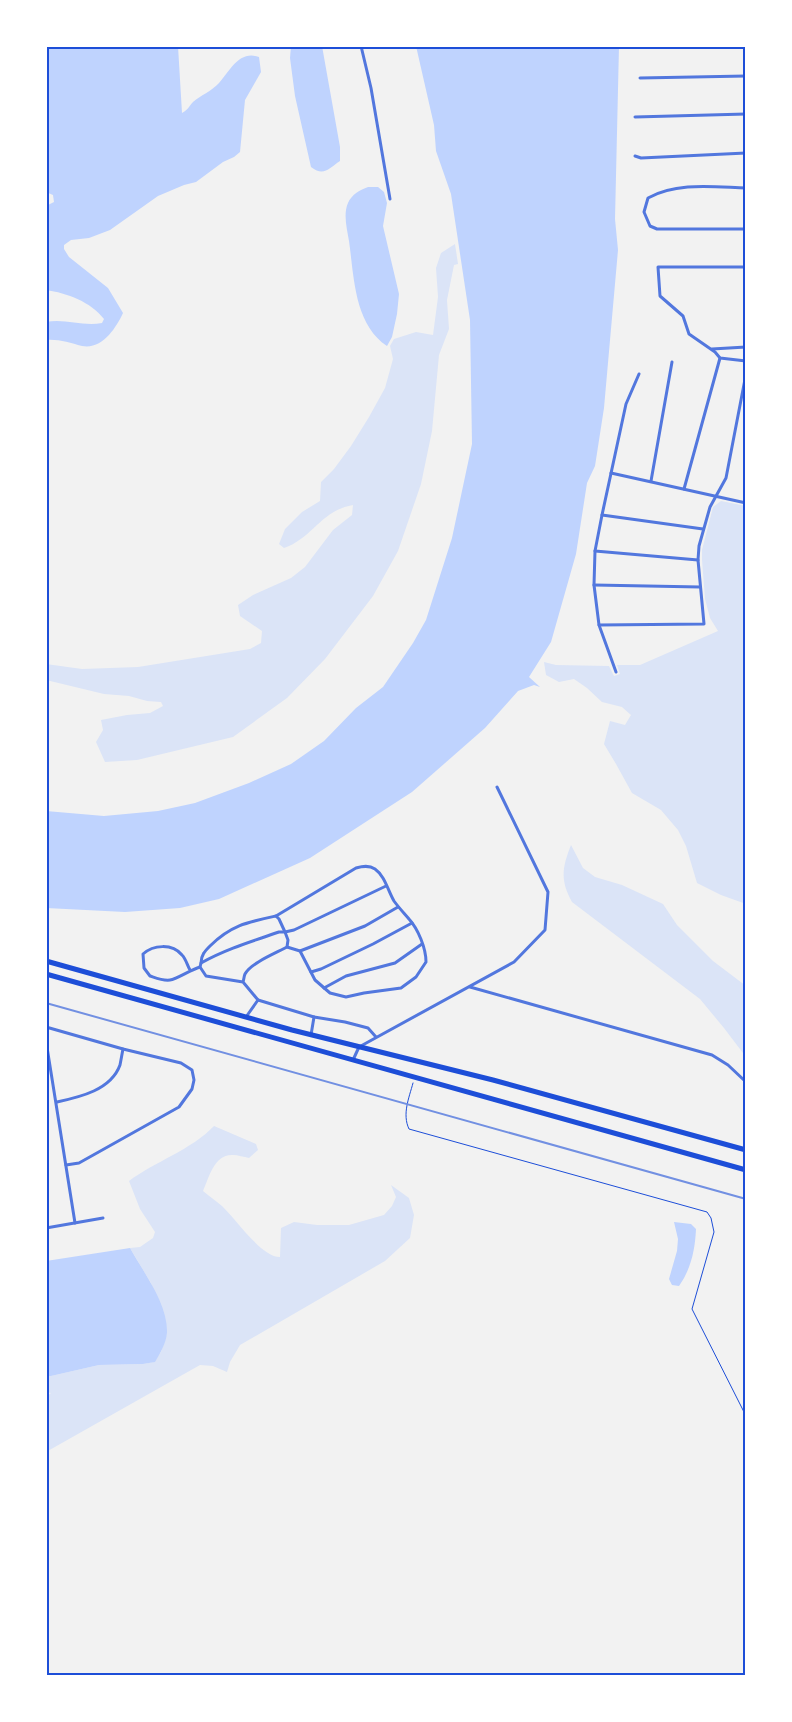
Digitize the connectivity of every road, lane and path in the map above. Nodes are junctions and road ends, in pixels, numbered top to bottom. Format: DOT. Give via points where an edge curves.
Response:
graph roads {
  1 [pos="361,46"];
  2 [pos="745,76"];
  3 [pos="640,78"];
  4 [pos="746,114"];
  5 [pos="635,117"];
  6 [pos="746,153"];
  7 [pos="635,156"];
  8 [pos="746,188"];
  9 [pos="390,199"];
  10 [pos="746,229"];
  11 [pos="746,267"];
  12 [pos="746,347"];
  13 [pos="711,349"];
  14 [pos="720,358"];
  15 [pos="746,361"];
  16 [pos="672,362"];
  17 [pos="639,374"];
  18 [pos="746,374"];
  19 [pos="611,473"];
  20 [pos="651,481"];
  21 [pos="684,488"];
  22 [pos="716,496"];
  23 [pos="746,502"];
  24 [pos="602,515"];
  25 [pos="703,529"];
  26 [pos="596,551"];
  27 [pos="698,560"];
  28 [pos="594,585"];
  29 [pos="700,587"];
  30 [pos="599,625"];
  31 [pos="616,672"];
  32 [pos="497,787"];
  33 [pos="387,886"];
  34 [pos="398,907"];
  35 [pos="276,916"];
  36 [pos="412,923"];
  37 [pos="285,932"];
  38 [pos="422,944"];
  39 [pos="287,947"];
  40 [pos="300,951"];
  41 [pos="46,961"];
  42 [pos="200,965"];
  43 [pos="190,970"];
  44 [pos="311,972"];
  45 [pos="46,974"];
  46 [pos="243,982"];
  47 [pos="470,987"];
  48 [pos="324,988"];
  49 [pos="258,1000"];
  50 [pos="246,1017"];
  51 [pos="314,1017"];
  52 [pos="46,1027"];
  53 [pos="311,1035"];
  54 [pos="376,1037"];
  55 [pos="46,1041"];
  56 [pos="358,1047"];
  57 [pos="123,1049"];
  58 [pos="353,1060"];
  59 [pos="415,1077"];
  60 [pos="746,1082"];
  61 [pos="57,1102"];
  62 [pos="746,1150"];
  63 [pos="66,1164"];
  64 [pos="746,1170"];
  65 [pos="103,1218"];
  66 [pos="75,1223"];
  67 [pos="46,1228"];
  68 [pos="746,1416"];
  1 -- 9 [label="street"];
  2 -- 3 [label="street"];
  4 -- 5 [label="street"];
  6 -- 7 [label="street"];
  8 -- 10 [label="street" via="672,188 648,198 644,212 650,226 657,229"];
  11 -- 13 [label="street" via="658,267 660,296 683,316 689,334"];
  12 -- 13 [label="street"];
  13 -- 14 [label="street"];
  14 -- 15 [label="street"];
  14 -- 21 [label="street"];
  16 -- 20 [label="street"];
  17 -- 19 [label="street" via="626,404"];
  18 -- 22 [label="street" via="726,478"];
  19 -- 20 [label="street"];
  19 -- 24 [label="street"];
  20 -- 21 [label="street"];
  21 -- 22 [label="street"];
  22 -- 23 [label="street"];
  22 -- 25 [label="street"];
  24 -- 25 [label="street"];
  24 -- 26 [label="street"];
  25 -- 27 [label="street"];
  26 -- 27 [label="street"];
  26 -- 28 [label="street"];
  27 -- 29 [label="street"];
  28 -- 29 [label="street"];
  28 -- 30 [label="street"];
  29 -- 30 [label="street" via="704,624"];
  30 -- 31 [label="street"];
  32 -- 47 [label="street" via="548,892 545,930 514,962"];
  33 -- 34 [label="street"];
  33 -- 35 [label="street" via="376,870 363,866"];
  33 -- 37 [label="street"];
  34 -- 36 [label="street"];
  34 -- 40 [label="street" via="365,926"];
  35 -- 37 [label="street"];
  35 -- 42 [label="street" via="231,928 205,951"];
  36 -- 38 [label="street"];
  36 -- 44 [label="street"];
  37 -- 39 [label="street"];
  37 -- 42 [label="street" via="242,945"];
  38 -- 48 [label="street" via="395,963 346,976"];
  38 -- 48 [label="street" via="426,962 416,977 401,988 346,998"];
  39 -- 40 [label="street"];
  39 -- 46 [label="street" via="251,967"];
  40 -- 44 [label="street"];
  41 -- 50 [label="main road"];
  42 -- 43 [label="street"];
  42 -- 46 [label="street" via="206,976"];
  43 -- 43 [label="street" via="172,980 150,976 144,968 143,954 151,948 168,947 182,954"];
  44 -- 48 [label="street"];
  45 -- 58 [label="main road"];
  46 -- 49 [label="street"];
  47 -- 54 [label="street"];
  47 -- 60 [label="street" via="712,1055"];
  49 -- 50 [label="street"];
  49 -- 51 [label="street"];
  50 -- 53 [label="main road"];
  51 -- 53 [label="street"];
  51 -- 54 [label="street" via="368,1028"];
  52 -- 57 [label="street"];
  53 -- 56 [label="main road"];
  54 -- 56 [label="street"];
  55 -- 61 [label="street"];
  56 -- 58 [label="street"];
  56 -- 62 [label="main road" via="483,1077"];
  57 -- 61 [label="street" via="120,1065 104,1085 77,1098"];
  57 -- 63 [label="street" via="181,1063 192,1070 192,1089 178,1107 79,1163"];
  58 -- 59 [label="main road"];
  59 -- 64 [label="main road"];
  59 -- 68 [label="path" via="407,1104 409,1129 706,1212 714,1232 692,1310"];
  61 -- 63 [label="street"];
  63 -- 66 [label="street"];
  65 -- 66 [label="street"];
  66 -- 67 [label="street"];
}
